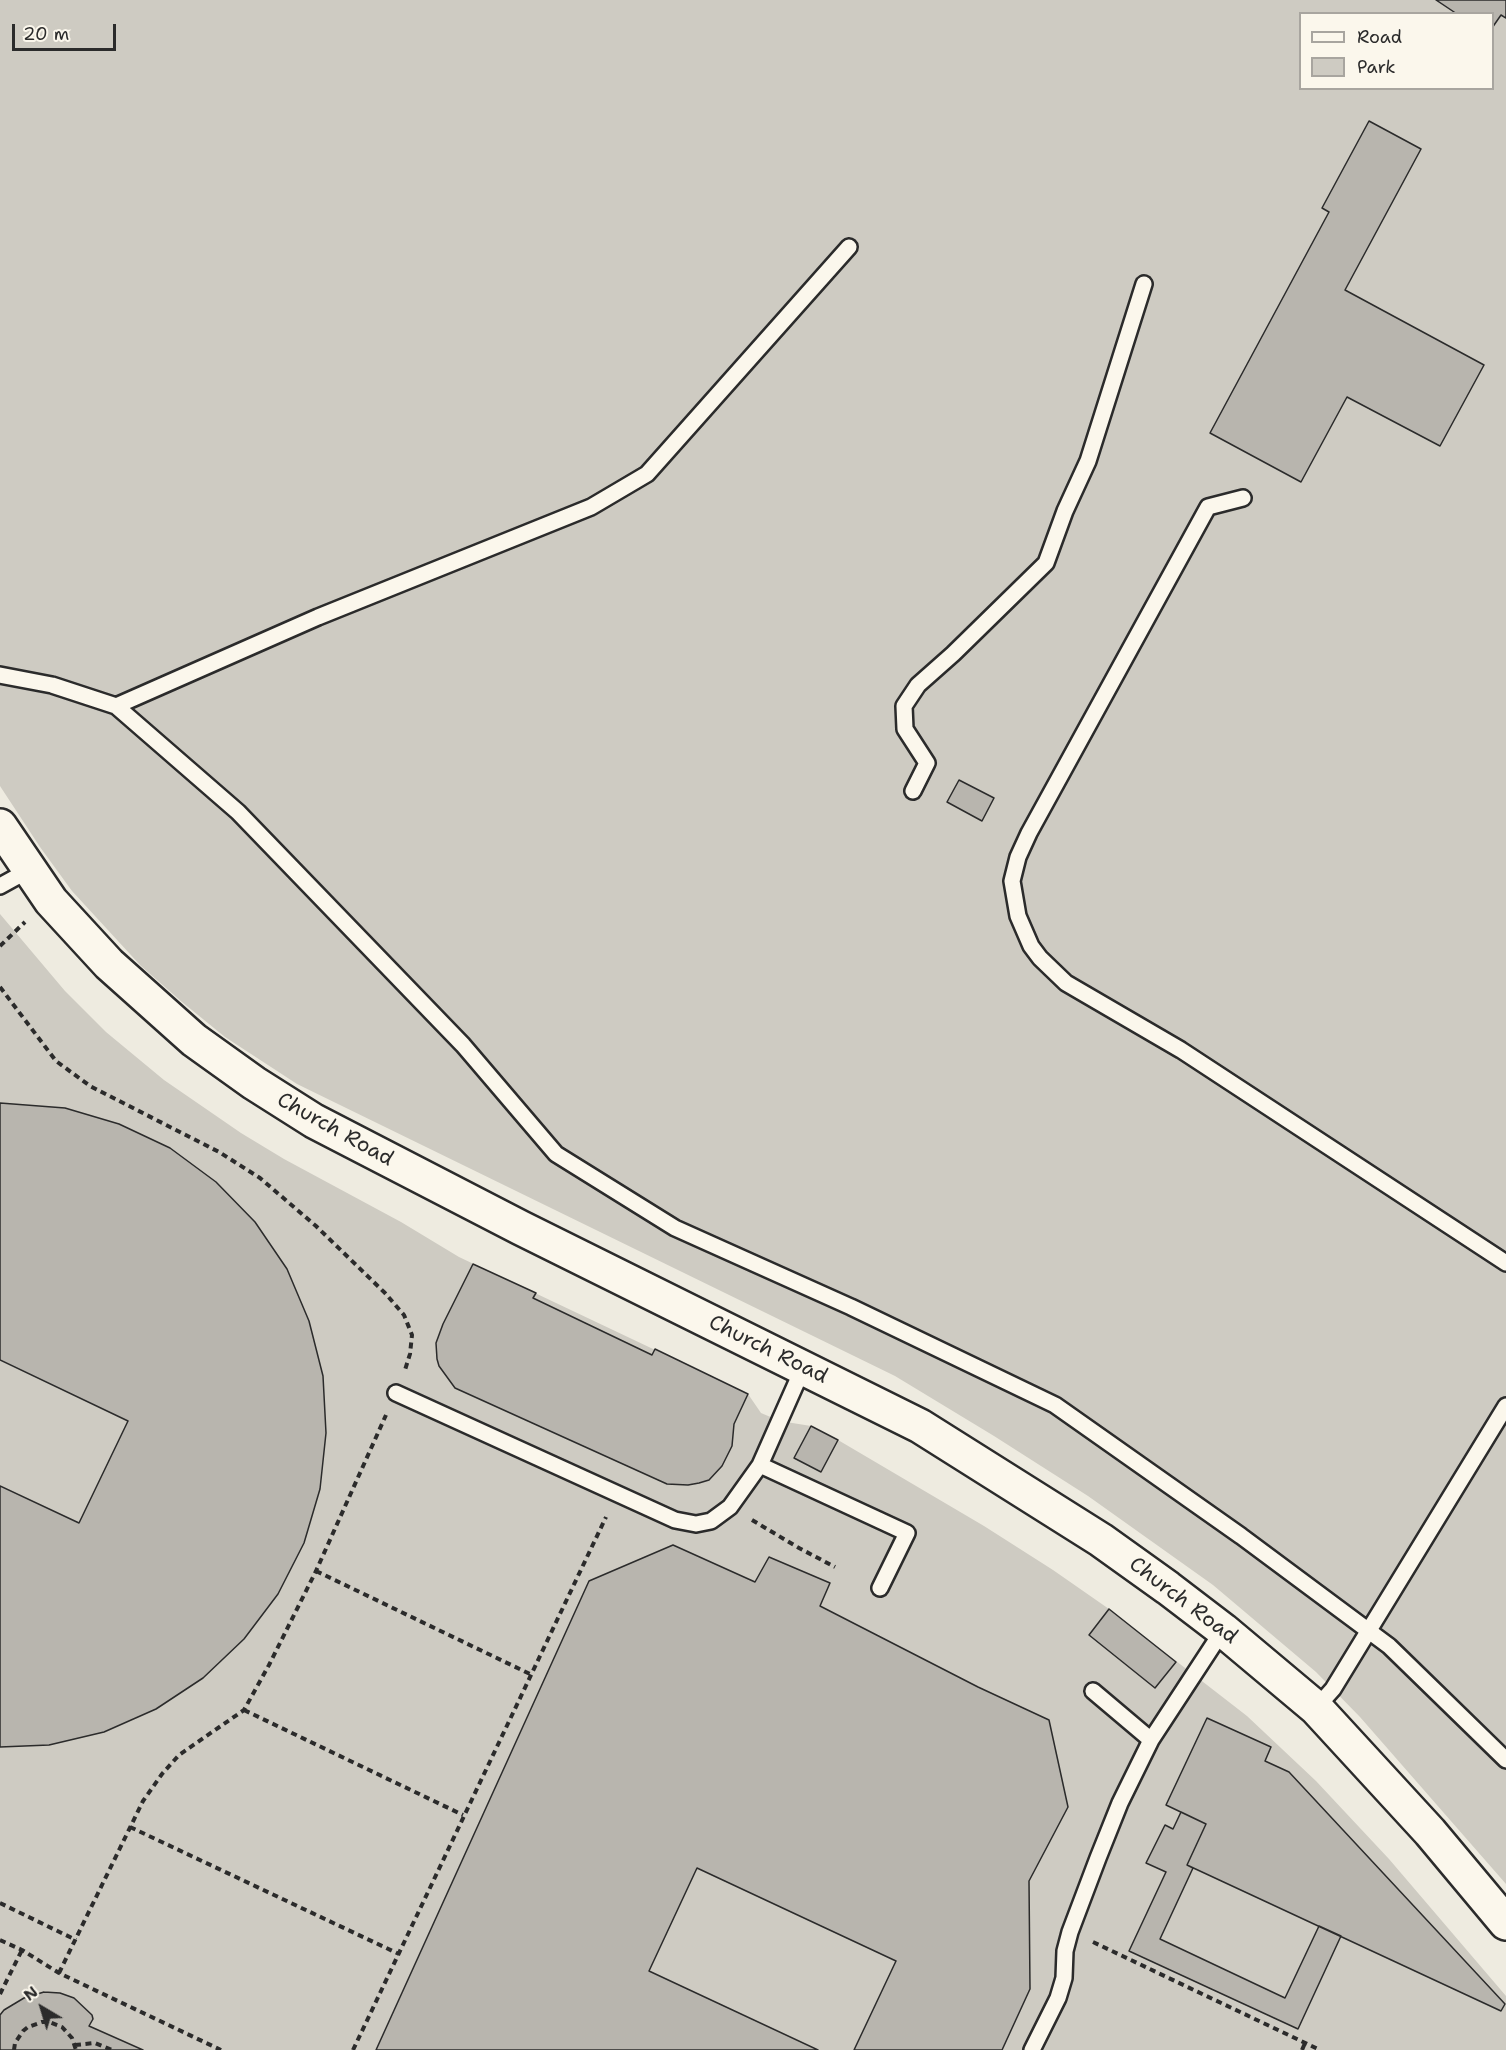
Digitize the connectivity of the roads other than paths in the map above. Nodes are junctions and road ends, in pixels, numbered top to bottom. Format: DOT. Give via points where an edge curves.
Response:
graph roads {
  1 [pos="849,247"];
  2 [pos="1144,284"];
  3 [pos="1243,498"];
  4 [pos="0,675"];
  5 [pos="116,706"];
  6 [pos="913,791"];
  7 [pos="1,829"];
  8 [pos="29,870"];
  9 [pos="0,886"];
  10 [pos="1506,1263"];
  11 [pos="803,1368"];
  12 [pos="396,1393"];
  13 [pos="1506,1406"];
  14 [pos="760,1465"];
  15 [pos="880,1588"];
  16 [pos="1223,1630"];
  17 [pos="1368,1632"];
  18 [pos="1093,1691"];
  19 [pos="1316,1708"];
  20 [pos="1151,1740"];
  21 [pos="1506,1760"];
  22 [pos="1506,1923"];
  23 [pos="1032,2050"];
  1 -- 5 [label="lane" via="647,474 591,507 318,617"];
  2 -- 6 [label="lane" via="1088,461 1046,563 918,685 904,706 905,729 927,763"];
  3 -- 10 [label="lane" via="1208,507 1029,833 1012,881 1018,916 1031,946 1066,983 1181,1050"];
  4 -- 5 [label="lane" via="52,685"];
  5 -- 17 [label="lane" via="238,812 463,1045 556,1154 675,1228 1055,1405 1241,1536"];
  7 -- 8 [label="street, Church Road"];
  8 -- 9 [label="lane"];
  8 -- 11 [label="street, Church Road" via="58,909 109,964 194,1040 314,1122"];
  11 -- 14 [label="lane"];
  11 -- 16 [label="street, Church Road" via="920,1426 1035,1497 1111,1547"];
  12 -- 14 [label="lane" via="675,1520 696,1524 711,1521 730,1507"];
  13 -- 17 [label="lane"];
  14 -- 15 [label="lane" via="907,1533"];
  16 -- 19 [label="street, Church Road"];
  16 -- 20 [label="lane"];
  17 -- 19 [label="lane" via="1333,1689"];
  17 -- 21 [label="lane" via="1389,1646"];
  18 -- 20 [label="lane"];
  19 -- 22 [label="street, Church Road" via="1430,1832"];
  20 -- 23 [label="lane" via="1120,1803 1070,1932 1058,1998"];
}
